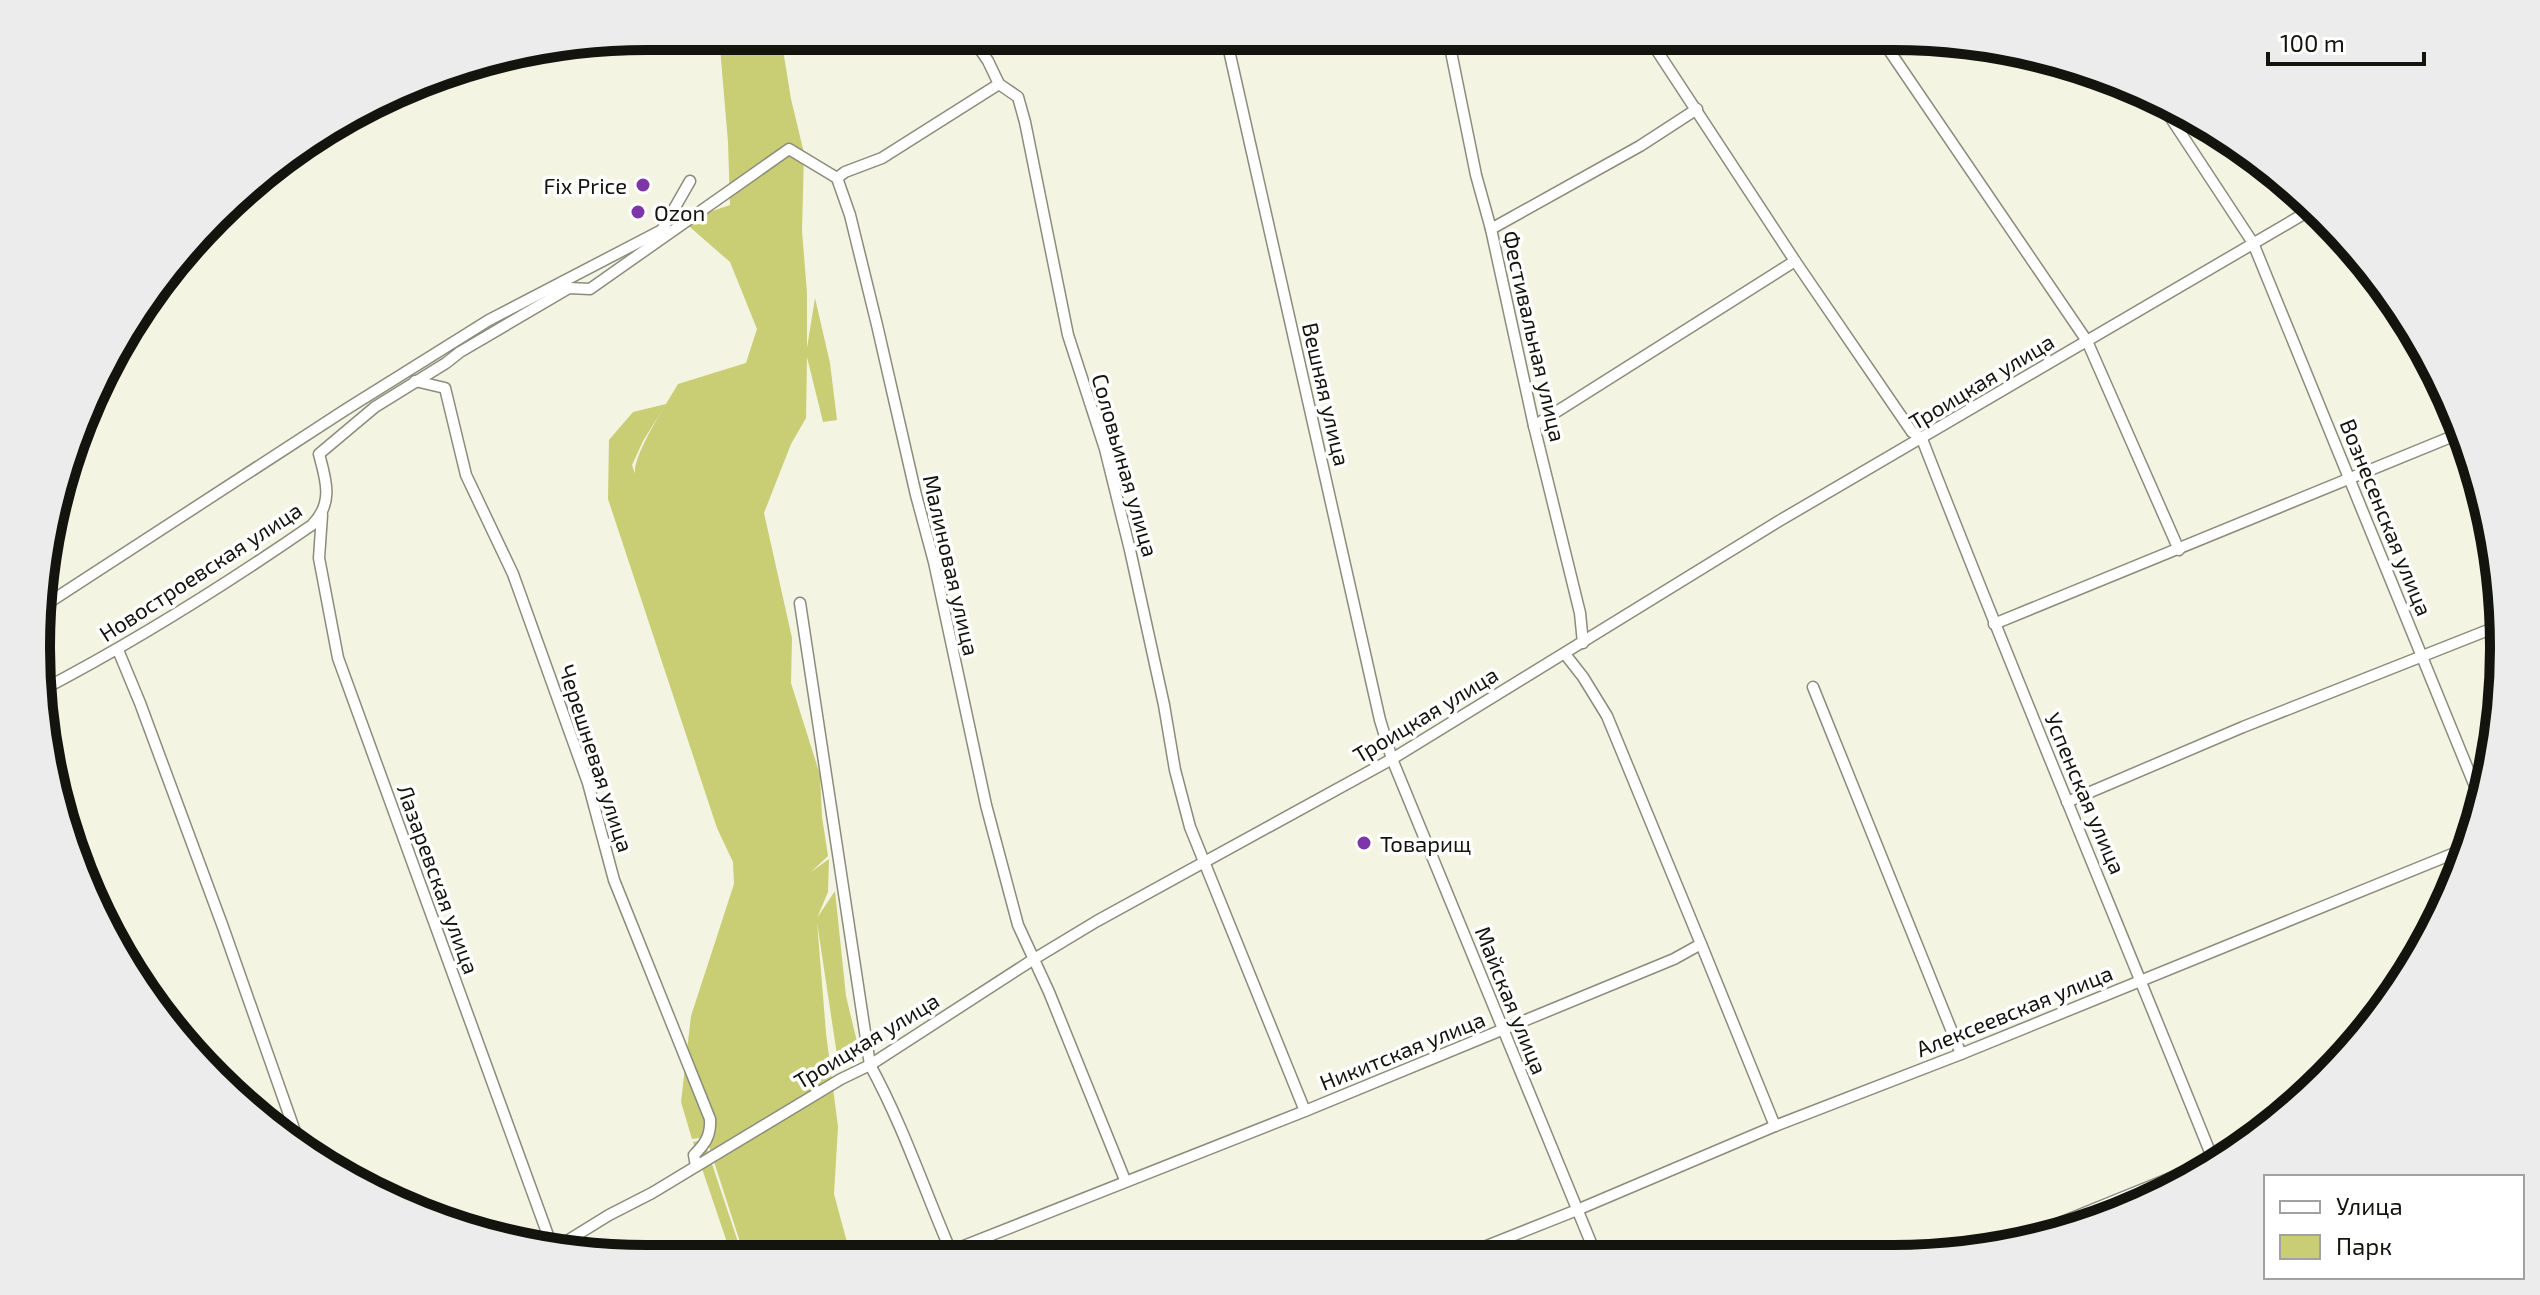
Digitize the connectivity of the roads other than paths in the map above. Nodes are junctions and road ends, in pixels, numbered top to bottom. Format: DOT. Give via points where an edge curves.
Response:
graph roads {
  1 [pos="981,50"];
  2 [pos="1229,50"];
  3 [pos="1452,50"];
  4 [pos="1657,50"];
  5 [pos="1889,50"];
  6 [pos="999,84"];
  7 [pos="1697,109"];
  8 [pos="2172,120"];
  9 [pos="837,178"];
  10 [pos="690,181"];
  11 [pos="2303,214"];
  12 [pos="1491,229"];
  13 [pos="2253,243"];
  14 [pos="1795,261"];
  15 [pos="2087,341"];
  16 [pos="414,381"];
  17 [pos="1534,426"];
  18 [pos="2451,437"];
  19 [pos="1922,439"];
  20 [pos="2349,479"];
  21 [pos="322,515"];
  22 [pos="2179,550"];
  23 [pos="52,601"];
  24 [pos="800,603"];
  25 [pos="1994,624"];
  26 [pos="2490,630"];
  27 [pos="1583,643"];
  28 [pos="118,650"];
  29 [pos="1565,654"];
  30 [pos="2422,657"];
  31 [pos="51,685"];
  32 [pos="1813,687"];
  33 [pos="1392,759"];
  34 [pos="2474,784"];
  35 [pos="2067,802"];
  36 [pos="2453,854"];
  37 [pos="1203,864"];
  38 [pos="1701,944"];
  39 [pos="1034,959"];
  40 [pos="2141,980"];
  41 [pos="1502,1030"];
  42 [pos="1961,1054"];
  43 [pos="870,1065"];
  44 [pos="1305,1111"];
  45 [pos="1775,1126"];
  46 [pos="294,1129"];
  47 [pos="2212,1151"];
  48 [pos="696,1166"];
  49 [pos="1125,1180"];
  50 [pos="2145,1189"];
  51 [pos="1577,1210"];
  52 [pos="2084,1213"];
  53 [pos="549,1237"];
  54 [pos="569,1240"];
  55 [pos="948,1245"];
  56 [pos="973,1245"];
  57 [pos="1489,1245"];
  58 [pos="1592,1245"];
  1 -- 6 [label="street"];
  2 -- 33 [label="street, Вешняя улица"];
  3 -- 12 [label="street, Фестивальная улица"];
  4 -- 7 [label="street, Успенская улица"];
  5 -- 15 [label="street"];
  6 -- 9 [label="street" via="882,158"];
  6 -- 37 [label="street, Соловьиная улица" via="1018,97 1025,122 1068,335 1112,478 1175,770"];
  7 -- 12 [label="street"];
  7 -- 14 [label="street, Успенская улица"];
  8 -- 13 [label="street, Вознесенская улица"];
  9 -- 16 [label="street, Новостроевская улица" via="789,149 590,289 569,288"];
  9 -- 39 [label="street, Малиновая улица" via="898,413 1004,877"];
  10 -- 23 [label="street" via="662,230 489,320"];
  11 -- 13 [label="street, Троицкая улица"];
  12 -- 17 [label="street, Фестивальная улица"];
  13 -- 15 [label="street, Троицкая улица"];
  13 -- 20 [label="street, Вознесенская улица"];
  14 -- 17 [label="street"];
  14 -- 19 [label="street, Успенская улица" via="1912,432"];
  15 -- 19 [label="street, Троицкая улица"];
  15 -- 22 [label="street"];
  16 -- 21 [label="street, Новостроевская улица" via="319,454 328,486"];
  16 -- 48 [label="street, Черешневая улица" via="445,388 466,475 513,574 588,783 614,880 710,1119 705,1144 694,1155"];
  17 -- 27 [label="street, Фестивальная улица"];
  18 -- 20 [label="street"];
  19 -- 25 [label="street, Успенская улица"];
  19 -- 27 [label="street, Троицкая улица"];
  20 -- 22 [label="street"];
  20 -- 30 [label="street, Вознесенская улица"];
  21 -- 28 [label="street, Новостроевская улица"];
  21 -- 53 [label="street, Лазаревская улица" via="319,558 338,658"];
  22 -- 25 [label="street"];
  24 -- 43 [label="street"];
  25 -- 35 [label="street, Успенская улица"];
  26 -- 30 [label="street"];
  27 -- 29 [label="street, Троицкая улица"];
  28 -- 31 [label="street, Новостроевская улица"];
  28 -- 46 [label="street"];
  29 -- 33 [label="street, Троицкая улица"];
  29 -- 38 [label="street" via="1607,716"];
  30 -- 34 [label="street, Вознесенская улица"];
  30 -- 35 [label="street"];
  32 -- 42 [label="street"];
  33 -- 37 [label="street, Троицкая улица"];
  33 -- 41 [label="street, Майская улица"];
  35 -- 40 [label="street, Успенская улица"];
  36 -- 40 [label="street, Алексеевская улица"];
  37 -- 39 [label="street, Троицкая улица"];
  37 -- 44 [label="street, Соловьиная улица"];
  38 -- 41 [label="street, Никитская улица"];
  38 -- 45 [label="street"];
  39 -- 43 [label="street, Троицкая улица"];
  39 -- 49 [label="street, Малиновая улица"];
  40 -- 42 [label="street, Алексеевская улица"];
  40 -- 47 [label="street, Успенская улица"];
  41 -- 44 [label="street, Никитская улица"];
  41 -- 51 [label="street, Майская улица"];
  42 -- 45 [label="street, Алексеевская улица"];
  43 -- 48 [label="street, Троицкая улица"];
  43 -- 55 [label="street"];
  44 -- 49 [label="street, Никитская улица"];
  45 -- 51 [label="street, Алексеевская улица"];
  48 -- 54 [label="street, Троицкая улица"];
  49 -- 56 [label="street, Никитская улица"];
  50 -- 52 [label="street"];
  51 -- 57 [label="street, Алексеевская улица"];
  51 -- 58 [label="street, Майская улица"];
}
